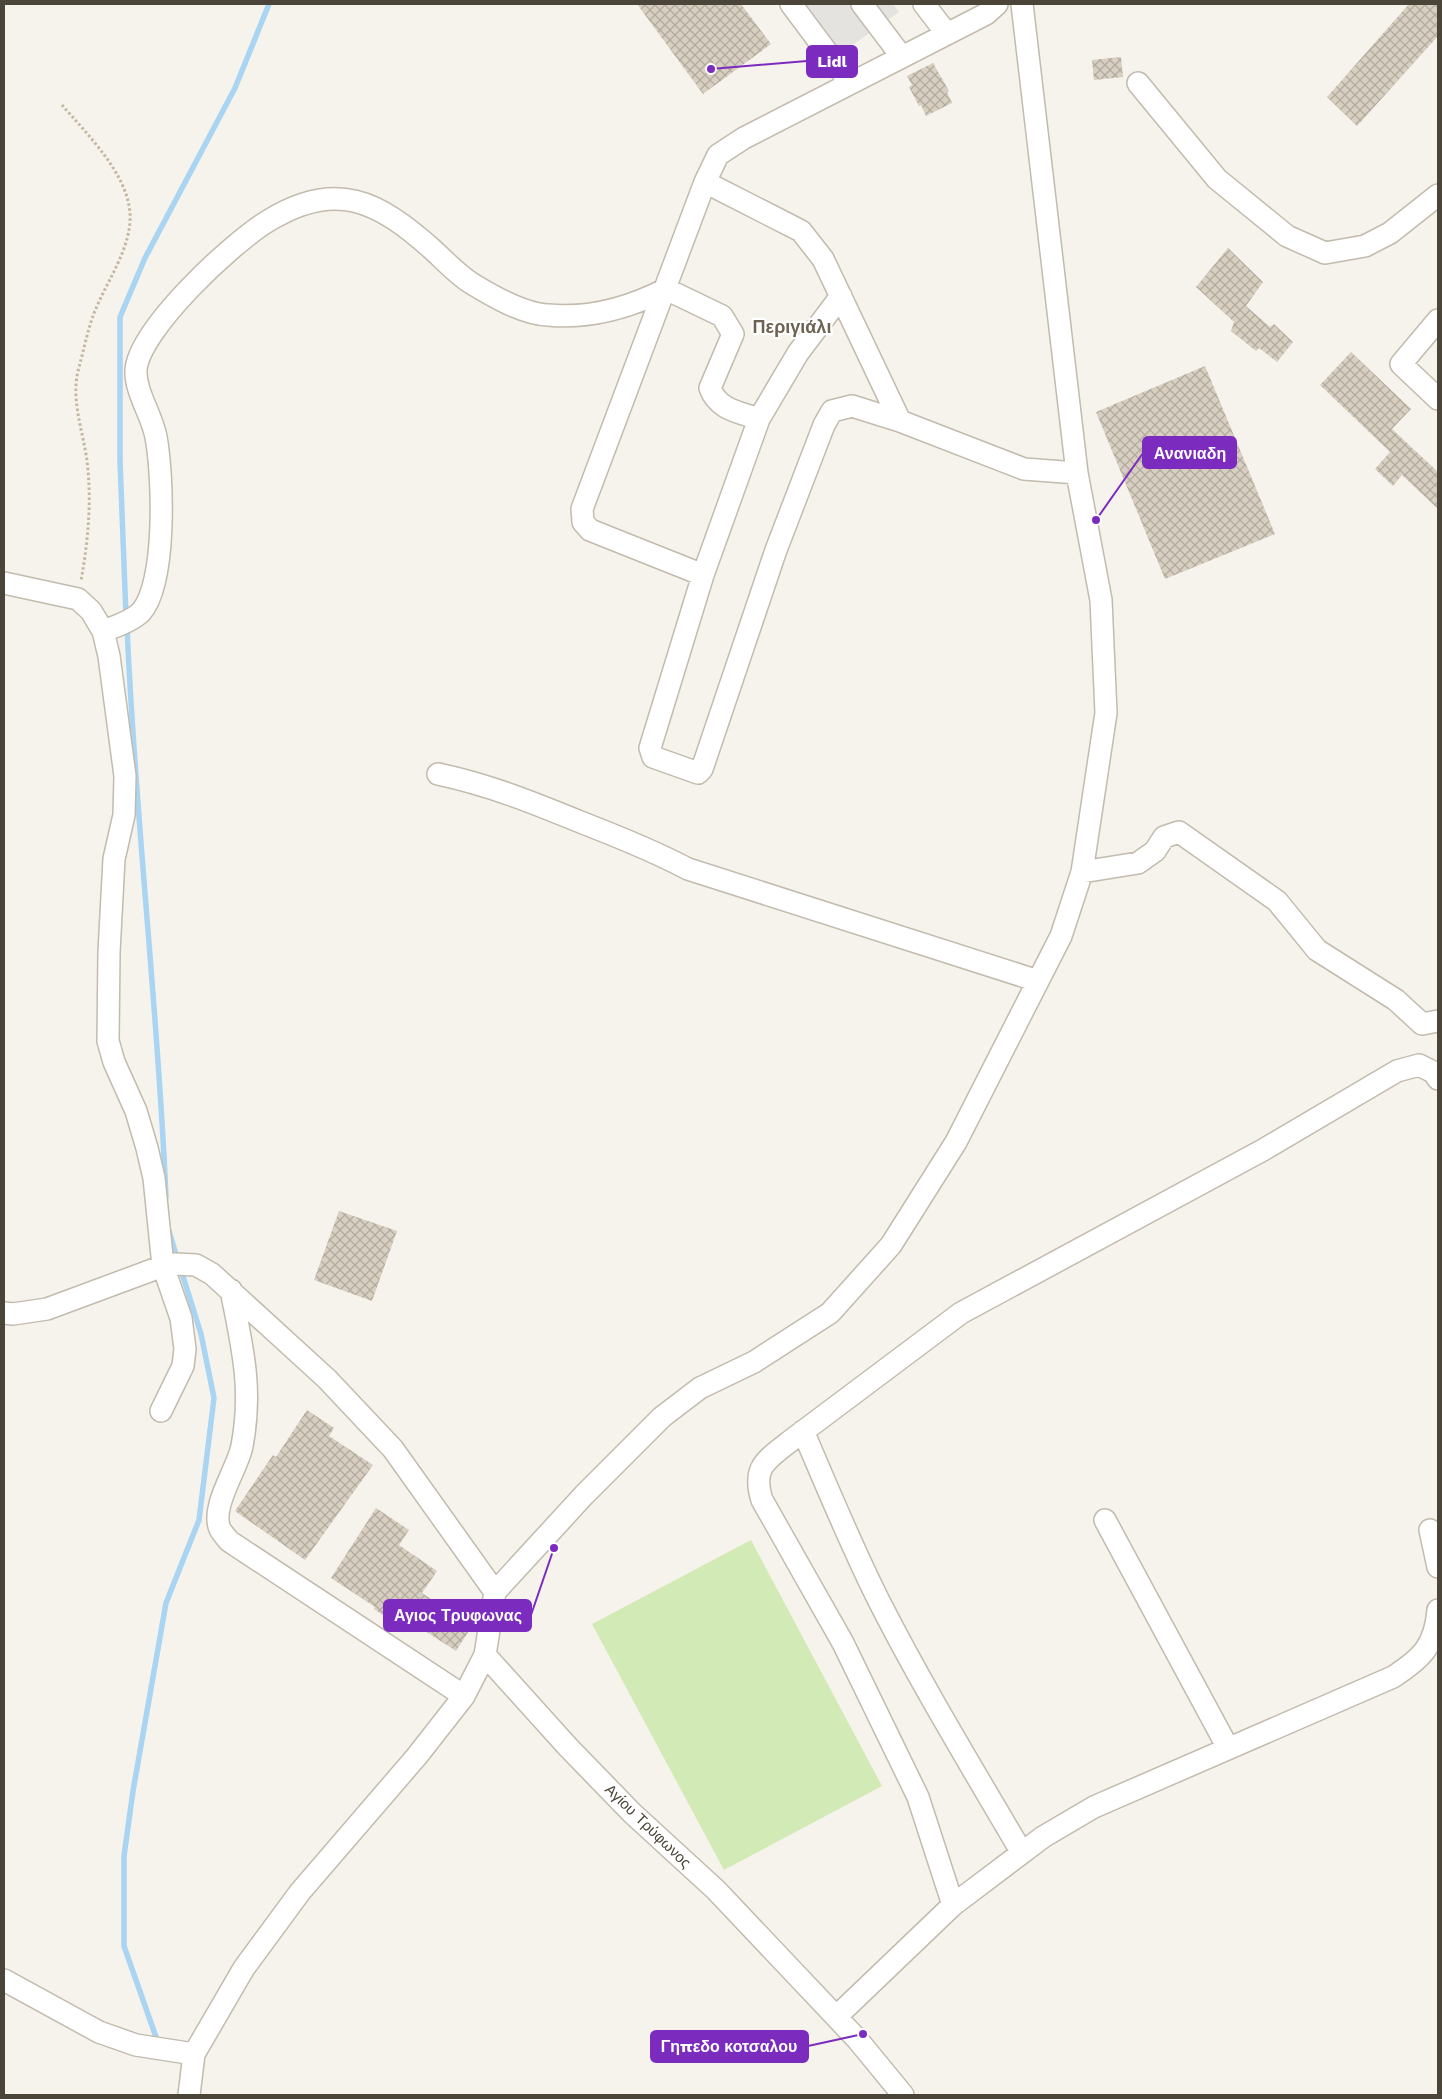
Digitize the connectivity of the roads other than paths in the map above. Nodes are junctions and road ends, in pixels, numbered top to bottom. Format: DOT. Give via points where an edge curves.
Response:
graph roads {
  1 [pos="792,4"];
  2 [pos="862,4"];
  3 [pos="924,4"];
  4 [pos="997,4"];
  5 [pos="1022,4"];
  6 [pos="947,34"];
  7 [pos="902,56"];
  8 [pos="850,83"];
  9 [pos="1138,83"];
  10 [pos="705,182"];
  11 [pos="1438,195"];
  12 [pos="666,289"];
  13 [pos="841,296"];
  14 [pos="1438,320"];
  15 [pos="1438,399"];
  16 [pos="759,420"];
  17 [pos="900,421"];
  18 [pos="1077,473"];
  19 [pos="703,575"];
  20 [pos="4,583"];
  21 [pos="110,629"];
  22 [pos="438,774"];
  23 [pos="1082,872"];
  24 [pos="1038,981"];
  25 [pos="1438,1022"];
  26 [pos="1438,1080"];
  27 [pos="169,1265"];
  28 [pos="230,1290"];
  29 [pos="4,1313"];
  30 [pos="161,1411"];
  31 [pos="803,1431"];
  32 [pos="1105,1520"];
  33 [pos="1430,1530"];
  34 [pos="1438,1567"];
  35 [pos="495,1592"];
  36 [pos="1438,1610"];
  37 [pos="484,1655"];
  38 [pos="464,1696"];
  39 [pos="1228,1748"];
  40 [pos="1022,1852"];
  41 [pos="952,1905"];
  42 [pos="4,1980"];
  43 [pos="836,2017"];
  44 [pos="194,2054"];
  45 [pos="189,2095"];
  46 [pos="903,2095"];
  1 -- 8 [label="street"];
  2 -- 7 [label="street"];
  3 -- 6 [label="street"];
  4 -- 6 [label="street" via="986,14"];
  5 -- 18 [label="street"];
  6 -- 7 [label="street"];
  7 -- 8 [label="street"];
  8 -- 10 [label="street" via="718,155"];
  9 -- 11 [label="street" via="1217,179 1286,236 1325,253 1365,246 1390,233"];
  10 -- 12 [label="street"];
  10 -- 13 [label="street" via="801,231 823,259"];
  12 -- 16 [label="street" via="722,316 733,334 710,388 719,404"];
  12 -- 19 [label="street" via="582,510 583,522 590,530"];
  12 -- 21 [label="street" via="622,308 546,316 515,306 469,282 410,230 376,207 350,198 319,200 269,220 207,270 156,328 144,347 136,369 156,435 160,473 160,536 155,580 140,614"];
  13 -- 16 [label="street" via="798,353"];
  13 -- 17 [label="street"];
  14 -- 15 [label="street" via="1400,364"];
  16 -- 19 [label="street"];
  17 -- 18 [label="street" via="1024,469"];
  17 -- 19 [label="street" via="852,406 832,411 776,550 698,773 654,758 650,748"];
  18 -- 23 [label="street" via="1102,600 1106,713"];
  20 -- 21 [label="street" via="78,599"];
  21 -- 27 [label="street" via="109,656 125,776 124,815 114,859 108,1041 147,1148"];
  22 -- 24 [label="street" via="480,783 524,799 662,854 688,869"];
  23 -- 24 [label="street" via="1061,936"];
  23 -- 25 [label="street" via="1138,862 1155,852 1164,837 1179,832 1277,902 1317,950 1396,1000 1422,1024"];
  24 -- 35 [label="street" via="956,1142 891,1245 830,1313 754,1362 700,1388 662,1417 584,1495"];
  26 -- 31 [label="street" via="1433,1072 1419,1065 1397,1071 1263,1150 961,1313"];
  27 -- 28 [label="street" via="196,1265"];
  27 -- 29 [label="street" via="47,1309"];
  27 -- 30 [label="street" via="185,1349 184,1366"];
  28 -- 35 [label="street" via="327,1379 393,1449"];
  28 -- 38 [label="street" via="247,1375 247,1402 242,1447 217,1513 220,1529 229,1541"];
  31 -- 40 [label="street" via="881,1605 959,1747"];
  31 -- 41 [label="street" via="760,1469 757,1484 762,1500 843,1643 918,1797"];
  32 -- 39 [label="street"];
  33 -- 34 [label="street"];
  35 -- 37 [label="street"];
  36 -- 39 [label="street" via="1436,1632 1412,1665 1393,1677"];
  37 -- 38 [label="street"];
  37 -- 43 [label="street, Αγίου Τρύφωνος" via="632,1813 716,1890"];
  38 -- 44 [label="street" via="300,1892 244,1968"];
  39 -- 40 [label="street" via="1094,1807"];
  40 -- 41 [label="street"];
  41 -- 43 [label="street"];
  42 -- 44 [label="street" via="99,2032 136,2045"];
  43 -- 46 [label="street, Αγίου Τρύφωνος"];
  44 -- 45 [label="street"];
}
